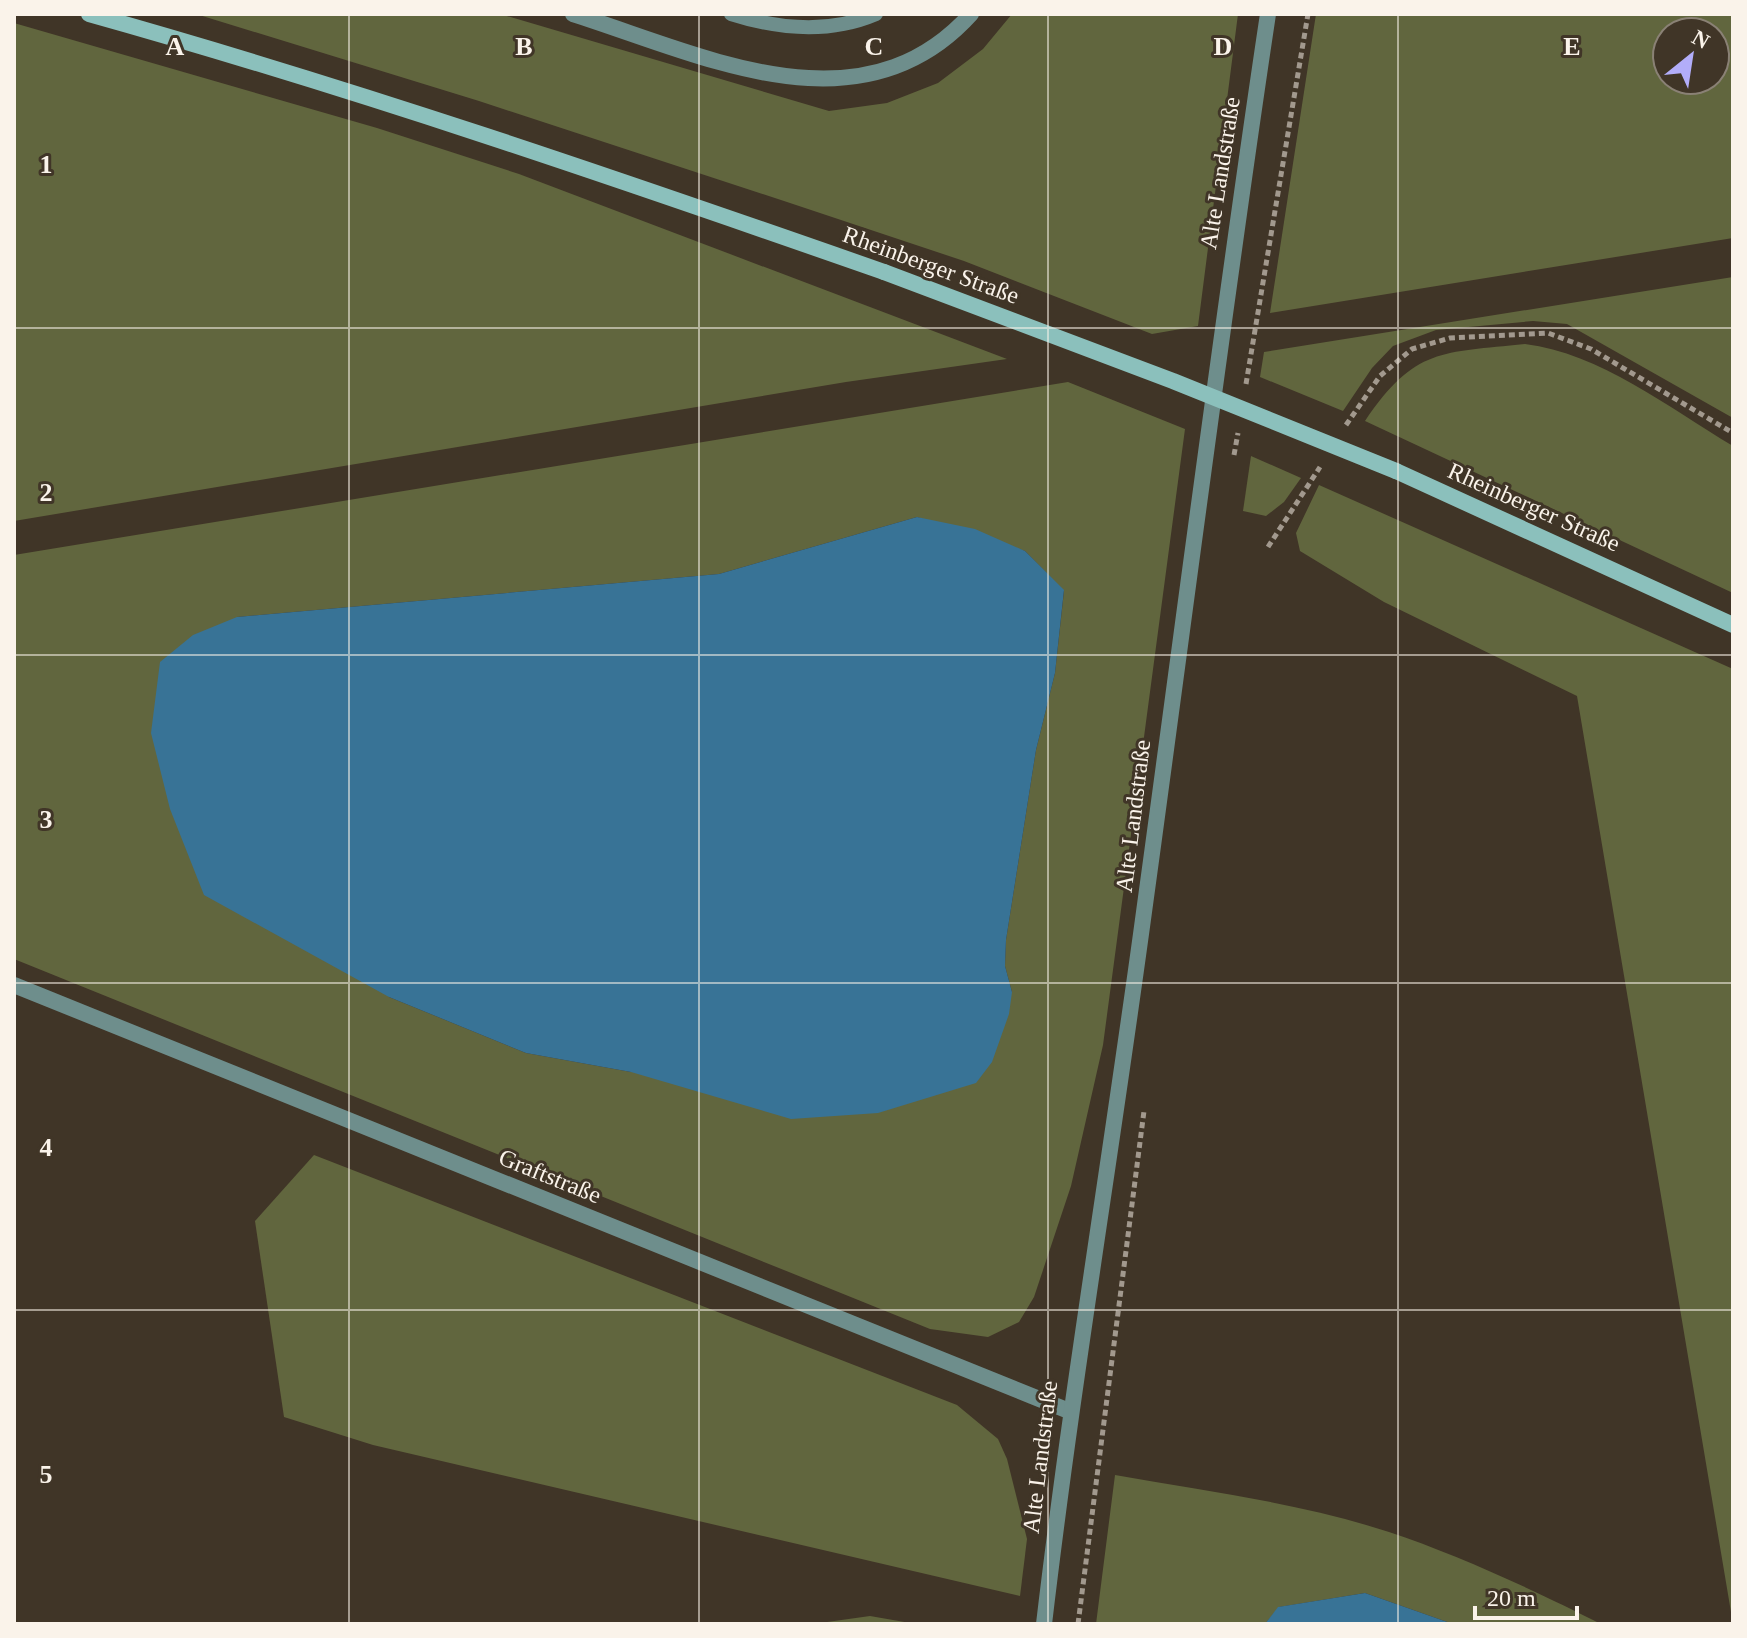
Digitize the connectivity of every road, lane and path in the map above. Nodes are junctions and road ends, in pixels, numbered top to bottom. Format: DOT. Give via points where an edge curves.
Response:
graph roads {
  1 [pos="89,14"];
  2 [pos="573,14"];
  3 [pos="731,14"];
  4 [pos="876,14"];
  5 [pos="971,14"];
  6 [pos="1268,14"];
  7 [pos="1308,14"];
  8 [pos="1244,392"];
  9 [pos="1239,422"];
  10 [pos="1733,433"];
  11 [pos="1338,439"];
  12 [pos="1322,464"];
  13 [pos="1232,467"];
  14 [pos="1268,547"];
  15 [pos="1733,625"];
  16 [pos="14,985"];
  17 [pos="1145,1104"];
  18 [pos="1069,1411"];
  19 [pos="1044,1624"];
  20 [pos="1078,1624"];
  1 -- 15 [label="main road, Rheinberger Straße, bridge" via="282,69 884,272 1396,471"];
  2 -- 5 [label="street" via="768,73 814,81 860,78 892,69 926,52"];
  3 -- 4 [label="lane" via="802,29"];
  6 -- 18 [label="street, Alte Landstraße" via="1219,340 1144,916"];
  7 -- 8 [label="path"];
  9 -- 13 [label="path"];
  10 -- 11 [label="path" via="1570,339 1505,333 1450,338 1412,349 1380,376"];
  12 -- 14 [label="path"];
  16 -- 18 [label="street, Graftstraße"];
  17 -- 20 [label="path"];
  18 -- 19 [label="street, Alte Landstraße"];
}
